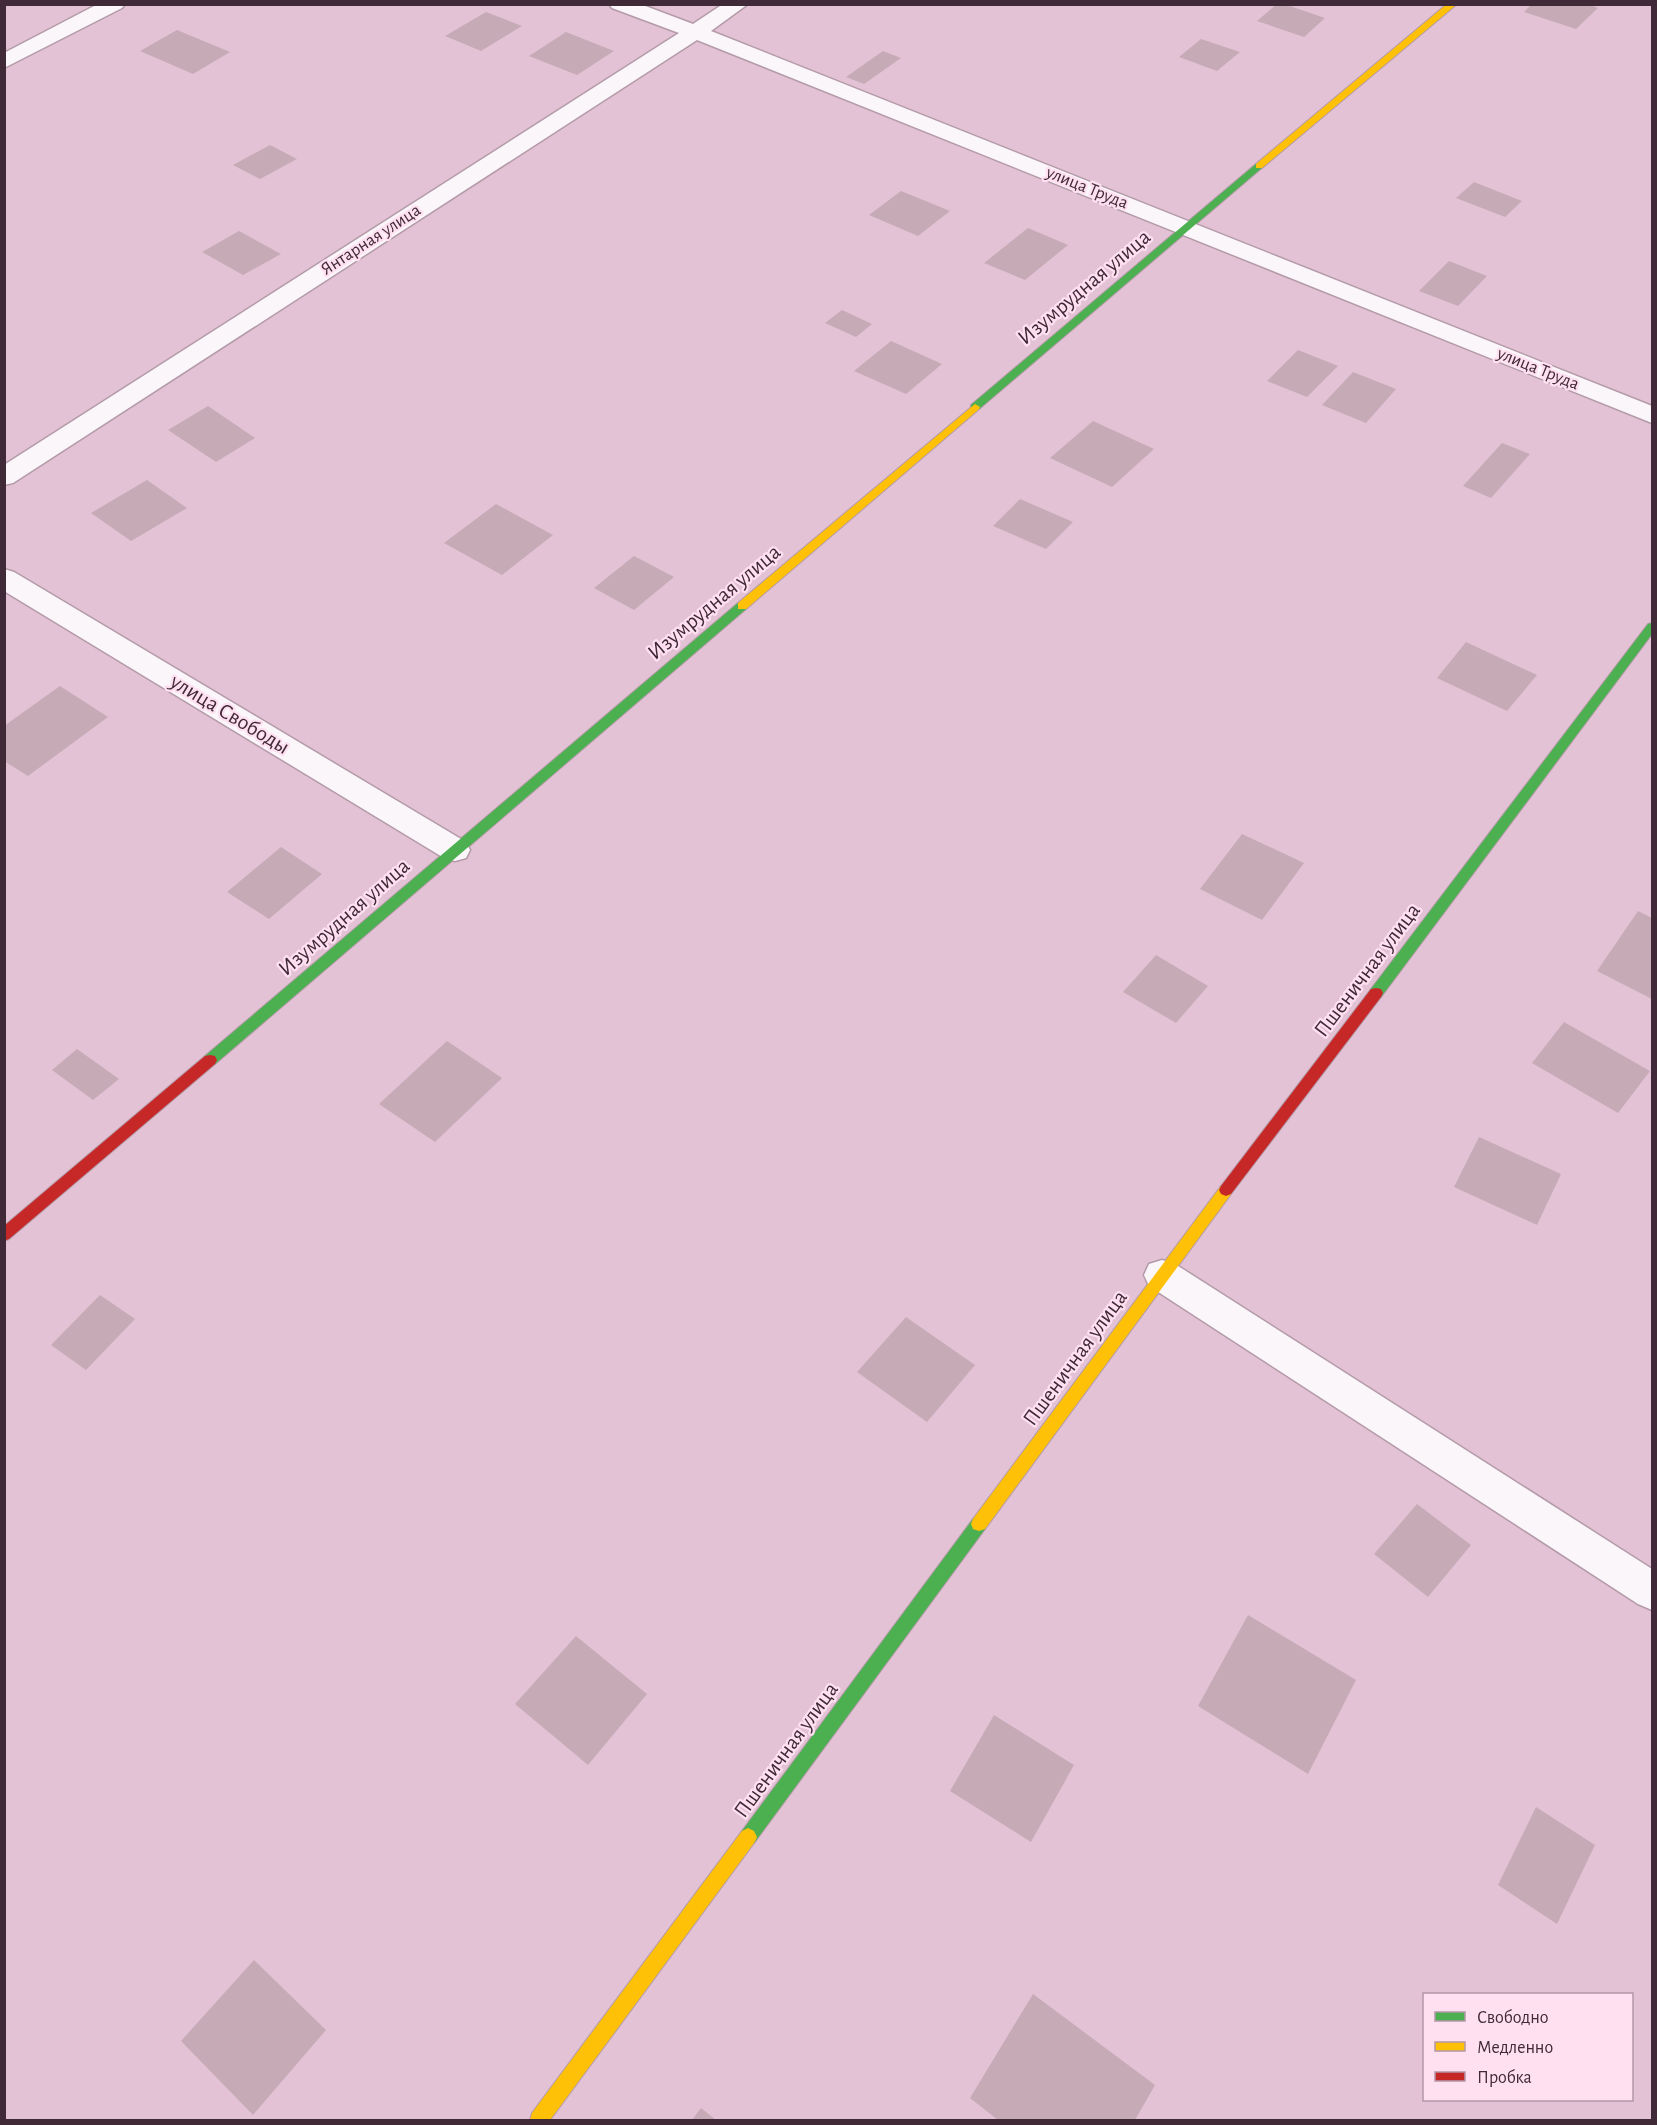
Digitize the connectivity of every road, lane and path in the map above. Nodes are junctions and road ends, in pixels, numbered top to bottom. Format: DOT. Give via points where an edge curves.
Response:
graph roads {
  1 [pos="116,4"];
  2 [pos="619,4"];
  3 [pos="738,4"];
  4 [pos="1453,4"];
  5 [pos="693,32"];
  6 [pos="4,62"];
  7 [pos="1186,227"];
  8 [pos="1653,415"];
  9 [pos="4,477"];
  10 [pos="4,578"];
  11 [pos="1653,627"];
  12 [pos="455,849"];
  13 [pos="4,1235"];
  14 [pos="1162,1275"];
  15 [pos="1653,1591"];
  16 [pos="539,2121"];
  1 -- 6 [label="street"];
  2 -- 5 [label="street, улица Труда"];
  3 -- 5 [label="street, Янтарная улица"];
  4 -- 7 [label="street, Изумрудная улица"];
  5 -- 7 [label="street, улица Труда"];
  5 -- 9 [label="street, Янтарная улица"];
  7 -- 8 [label="street, улица Труда"];
  7 -- 12 [label="street, Изумрудная улица"];
  10 -- 12 [label="street, улица Свободы"];
  11 -- 14 [label="street, Пшеничная улица"];
  12 -- 13 [label="street, Изумрудная улица"];
  14 -- 15 [label="street"];
  14 -- 16 [label="street, Пшеничная улица"];
}
